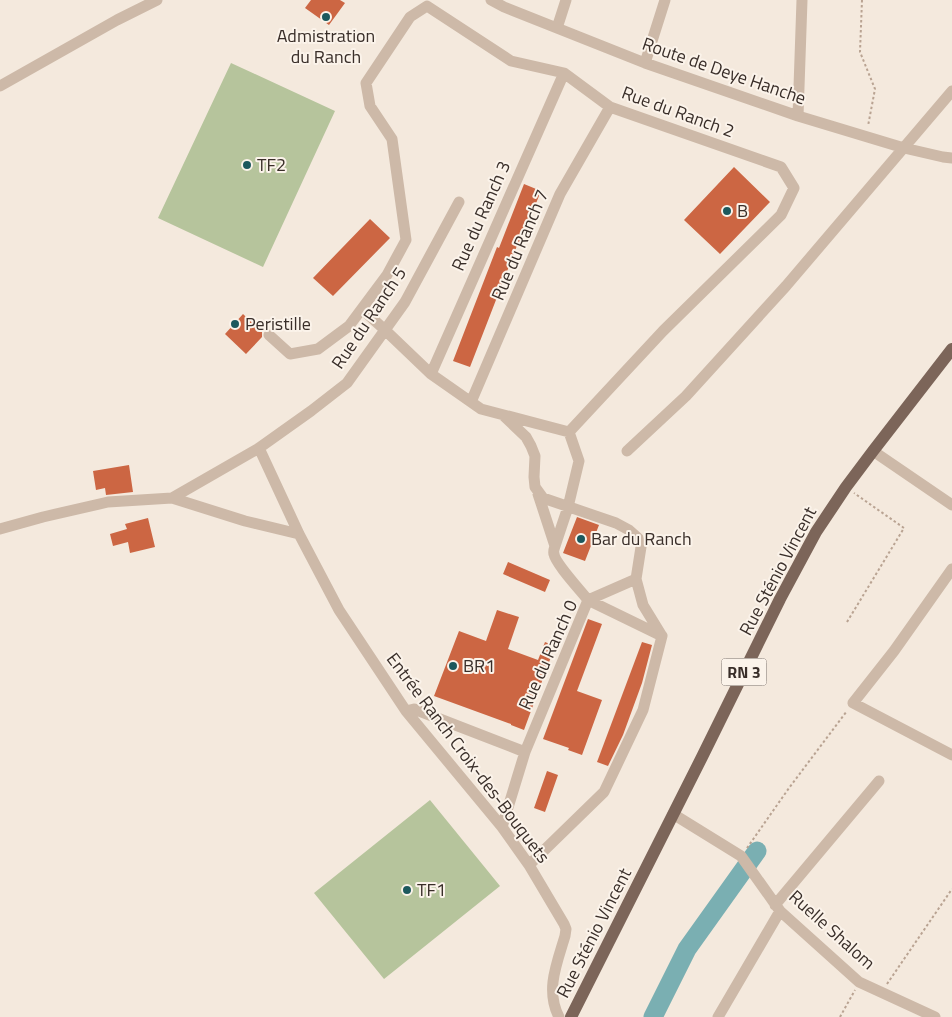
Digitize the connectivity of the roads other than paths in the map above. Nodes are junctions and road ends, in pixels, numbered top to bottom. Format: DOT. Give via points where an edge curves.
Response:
graph roads {
  1 [pos="157,0"];
  2 [pos="491,0"];
  3 [pos="566,0"];
  4 [pos="665,0"];
  5 [pos="802,0"];
  6 [pos="557,28"];
  7 [pos="645,63"];
  8 [pos="564,73"];
  9 [pos="0,86"];
  10 [pos="952,91"];
  11 [pos="610,107"];
  12 [pos="798,116"];
  13 [pos="904,148"];
  14 [pos="952,158"];
  15 [pos="459,202"];
  16 [pos="362,309"];
  17 [pos="385,330"];
  18 [pos="269,335"];
  19 [pos="952,349"];
  20 [pos="431,374"];
  21 [pos="471,402"];
  22 [pos="503,415"];
  23 [pos="570,432"];
  24 [pos="259,448"];
  25 [pos="627,451"];
  26 [pos="873,451"];
  27 [pos="538,494"];
  28 [pos="172,498"];
  29 [pos="952,505"];
  30 [pos="568,507"];
  31 [pos="0,528"];
  32 [pos="299,534"];
  33 [pos="555,546"];
  34 [pos="952,569"];
  35 [pos="636,578"];
  36 [pos="588,600"];
  37 [pos="662,636"];
  38 [pos="406,711"];
  39 [pos="525,752"];
  40 [pos="952,755"];
  41 [pos="879,781"];
  42 [pos="673,814"];
  43 [pos="502,828"];
  44 [pos="528,865"];
  45 [pos="778,908"];
  46 [pos="559,1017"];
  47 [pos="571,1017"];
  48 [pos="718,1017"];
  49 [pos="936,1017"];
  1 -- 9 [label="street"];
  2 -- 6 [label="street, Route de Deye Hanche"];
  3 -- 6 [label="street"];
  4 -- 7 [label="street"];
  5 -- 12 [label="street"];
  6 -- 7 [label="street, Route de Deye Hanche"];
  7 -- 12 [label="street, Route de Deye Hanche"];
  8 -- 11 [label="street, Rue du Ranch 2"];
  8 -- 16 [label="street, Rue du Ranch 2" via="511,61 427,6 410,17 366,83 370,106 392,139 406,240 387,275"];
  8 -- 20 [label="street, Rue du Ranch 3"];
  10 -- 13 [label="street"];
  11 -- 21 [label="street, Rue du Ranch 7" via="560,194"];
  11 -- 23 [label="street, Rue du Ranch 2" via="781,167 794,188 781,215"];
  12 -- 13 [label="street, Route de Deye Hanche"];
  13 -- 14 [label="street, Route de Deye Hanche"];
  13 -- 25 [label="street" via="693,389"];
  15 -- 17 [label="street, Rue du Ranch 5" via="405,302"];
  16 -- 17 [label="street"];
  16 -- 18 [label="street" via="349,326 318,349 290,354"];
  17 -- 20 [label="street"];
  17 -- 24 [label="street, Rue du Ranch 5" via="347,383"];
  19 -- 26 [label="main road, Rue Sténio Vincent / RN 3"];
  20 -- 21 [label="street"];
  21 -- 22 [label="street" via="481,409"];
  22 -- 23 [label="street"];
  22 -- 27 [label="street" via="526,437 536,456 534,487"];
  23 -- 30 [label="street" via="579,461"];
  24 -- 28 [label="street, Rue du Ranch 5"];
  24 -- 32 [label="street, Entrée Ranch Croix-des-Bouquets"];
  26 -- 29 [label="street"];
  26 -- 42 [label="main road, Rue Sténio Vincent / RN 3" via="816,532"];
  27 -- 30 [label="street"];
  27 -- 33 [label="street"];
  28 -- 31 [label="street" via="108,502"];
  28 -- 32 [label="street"];
  30 -- 33 [label="street"];
  30 -- 35 [label="street" via="616,523 638,538 641,546"];
  32 -- 38 [label="street, Entrée Ranch Croix-des-Bouquets" via="339,610"];
  33 -- 36 [label="street" via="554,556"];
  34 -- 40 [label="street" via="854,703"];
  35 -- 36 [label="street"];
  35 -- 37 [label="street" via="643,606"];
  36 -- 37 [label="street, Rue du Ranch 0"];
  36 -- 39 [label="street, Rue du Ranch 0"];
  37 -- 44 [label="street" via="643,710 604,792"];
  38 -- 39 [label="street" via="414,709"];
  38 -- 43 [label="street, Entrée Ranch Croix-des-Bouquets"];
  39 -- 43 [label="street, Rue du Ranch 0"];
  41 -- 45 [label="street"];
  42 -- 45 [label="street, Ruelle Shalom" via="745,862"];
  42 -- 47 [label="main road, Rue Sténio Vincent / RN 3"];
  43 -- 44 [label="street, Entrée Ranch Croix-des-Bouquets"];
  44 -- 46 [label="street, Entrée Ranch Croix-des-Bouquets" via="566,929 552,992"];
  45 -- 48 [label="street"];
  45 -- 49 [label="street, Ruelle Shalom" via="859,982"];
}
